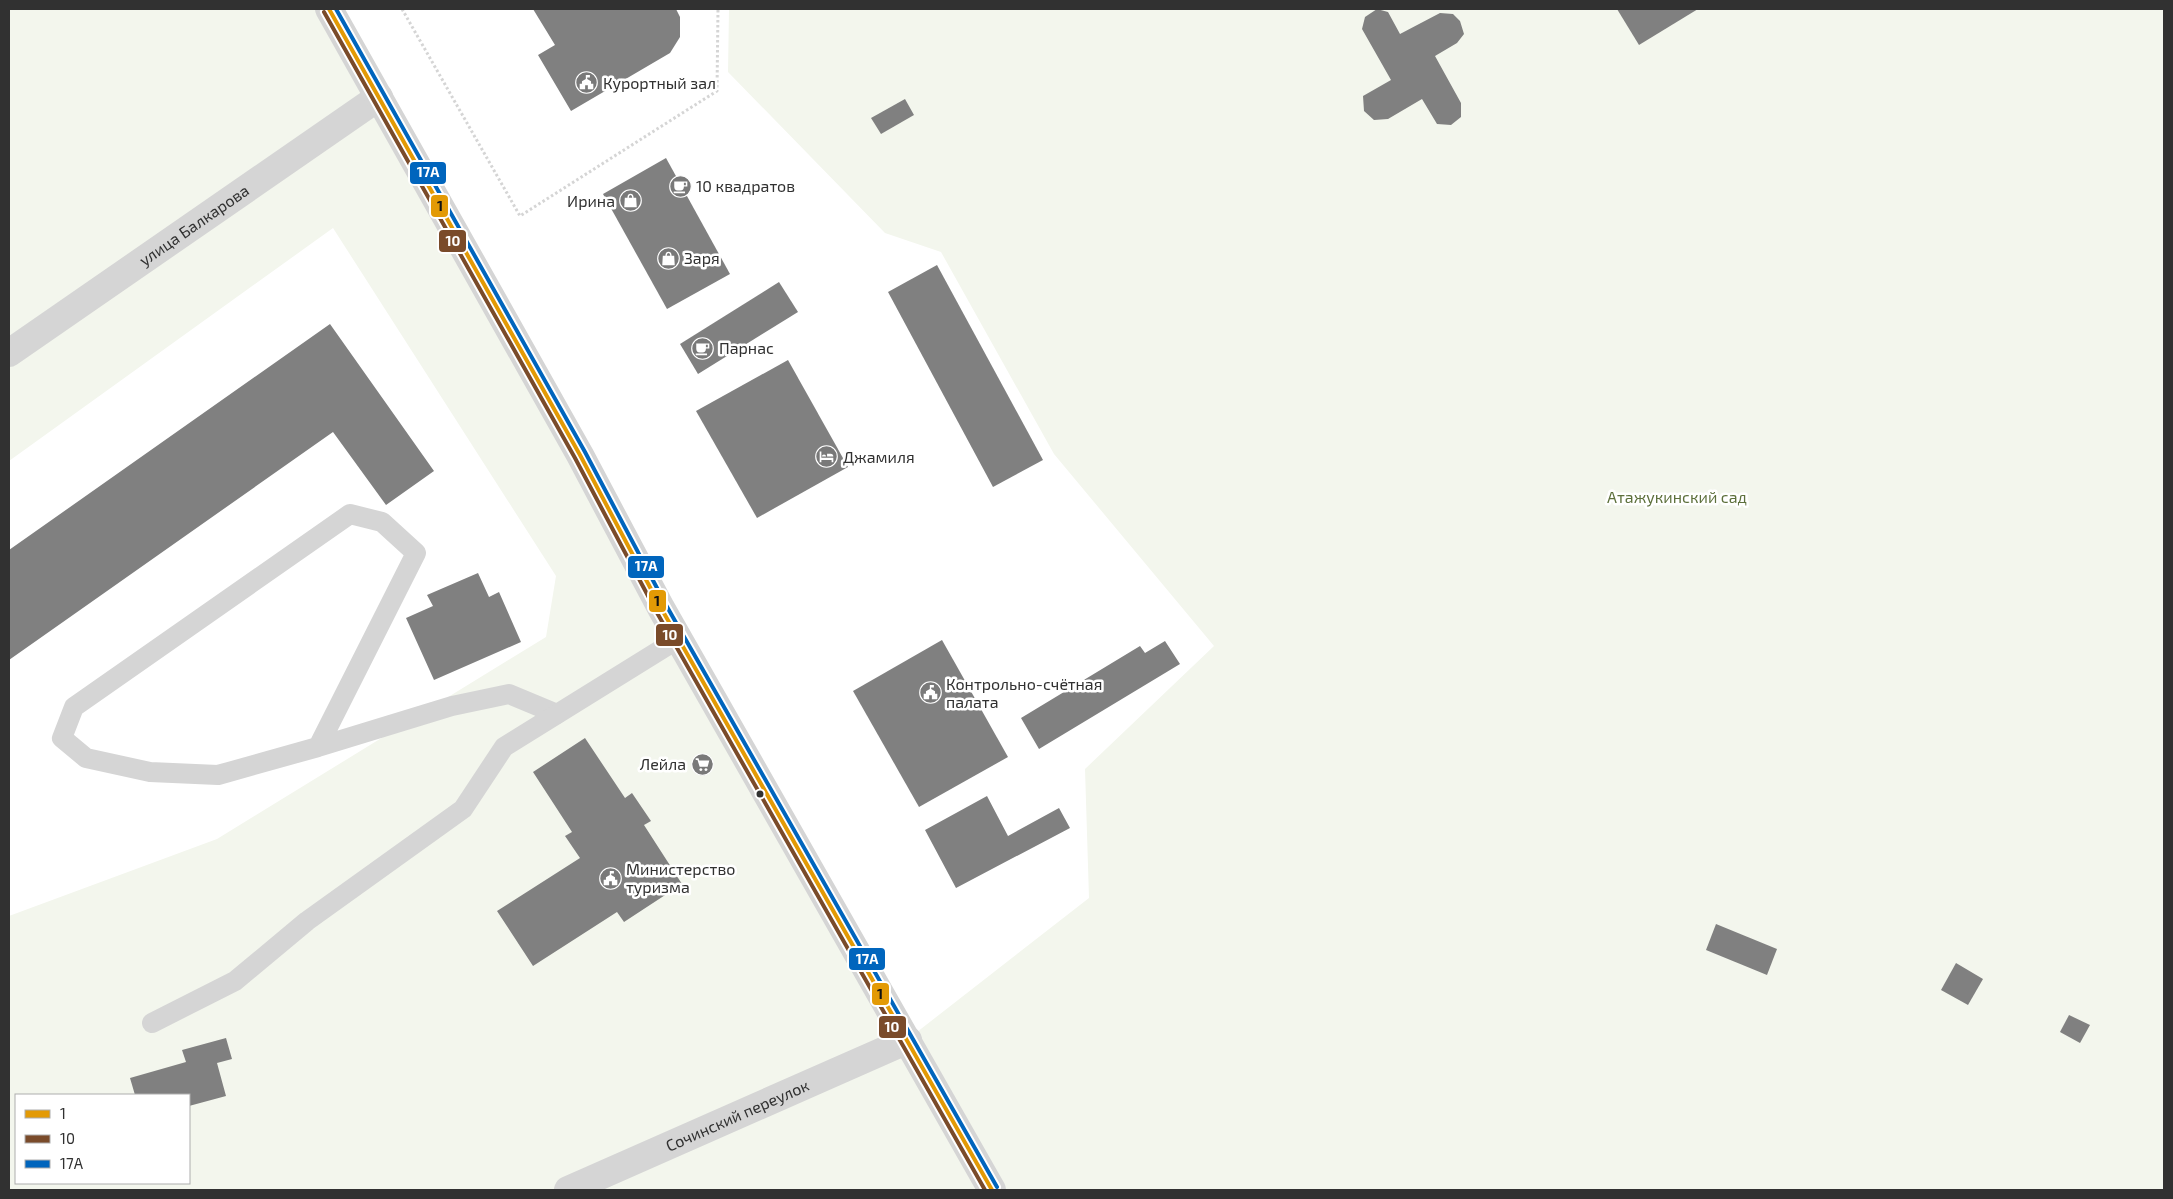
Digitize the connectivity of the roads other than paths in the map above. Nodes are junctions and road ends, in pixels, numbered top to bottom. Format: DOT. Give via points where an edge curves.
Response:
graph roads {
  1 [pos="328,9"];
  2 [pos="379,96"];
  3 [pos="9,353"];
  4 [pos="678,638"];
  5 [pos="557,714"];
  6 [pos="318,748"];
  7 [pos="152,1023"];
  8 [pos="908,1040"];
  9 [pos="568,1190"];
  10 [pos="992,1190"];
  1 -- 2 [label="street"];
  2 -- 3 [label="street, улица Балкарова"];
  2 -- 4 [label="street" via="580,455"];
  4 -- 5 [label="lane"];
  4 -- 8 [label="street"];
  5 -- 6 [label="lane" via="509,694 452,706"];
  5 -- 7 [label="lane" via="504,747 463,808 307,921 235,981"];
  6 -- 6 [label="lane" via="218,775 150,772 86,758 62,738 74,707 350,514 382,522 416,553"];
  8 -- 9 [label="street, Сочинский переулок"];
  8 -- 10 [label="street"];
}
